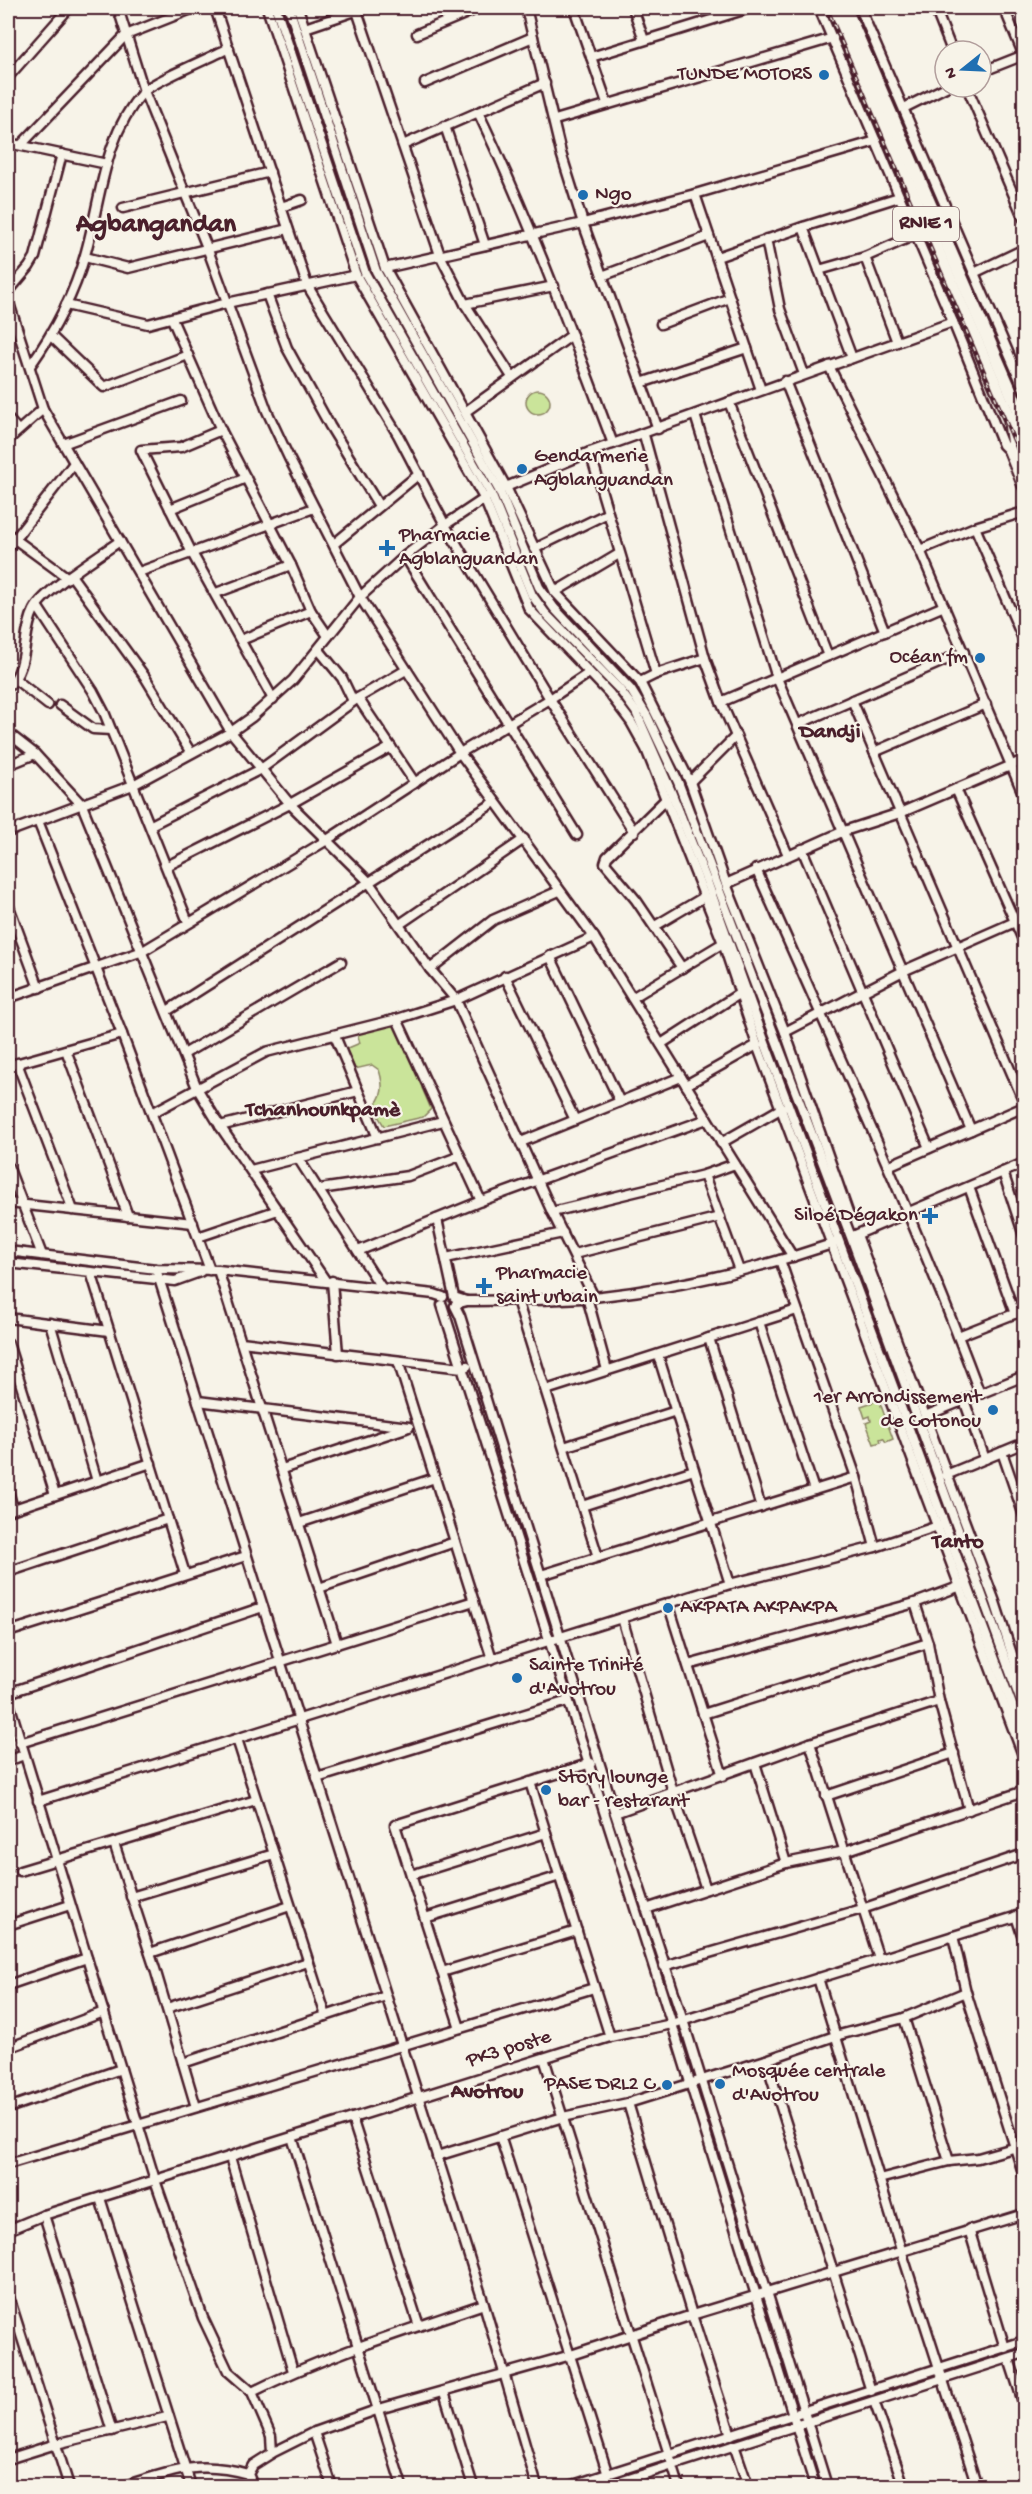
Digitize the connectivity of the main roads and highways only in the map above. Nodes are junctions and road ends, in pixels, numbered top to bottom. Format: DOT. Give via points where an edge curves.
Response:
graph roads {
  1 [pos="833,8"];
  2 [pos="845,8"];
  3 [pos="1024,422"];
  4 [pos="1024,433"];
  5 [pos="1012,447"];
  6 [pos="1024,486"];
  1 -- 5 [label="highway, RNIE 1" via="1007,411 1012,425"];
  2 -- 3 [label="highway, RNIE 1"];
  4 -- 5 [label="highway"];
  5 -- 6 [label="highway, RNIE 1"];
}
